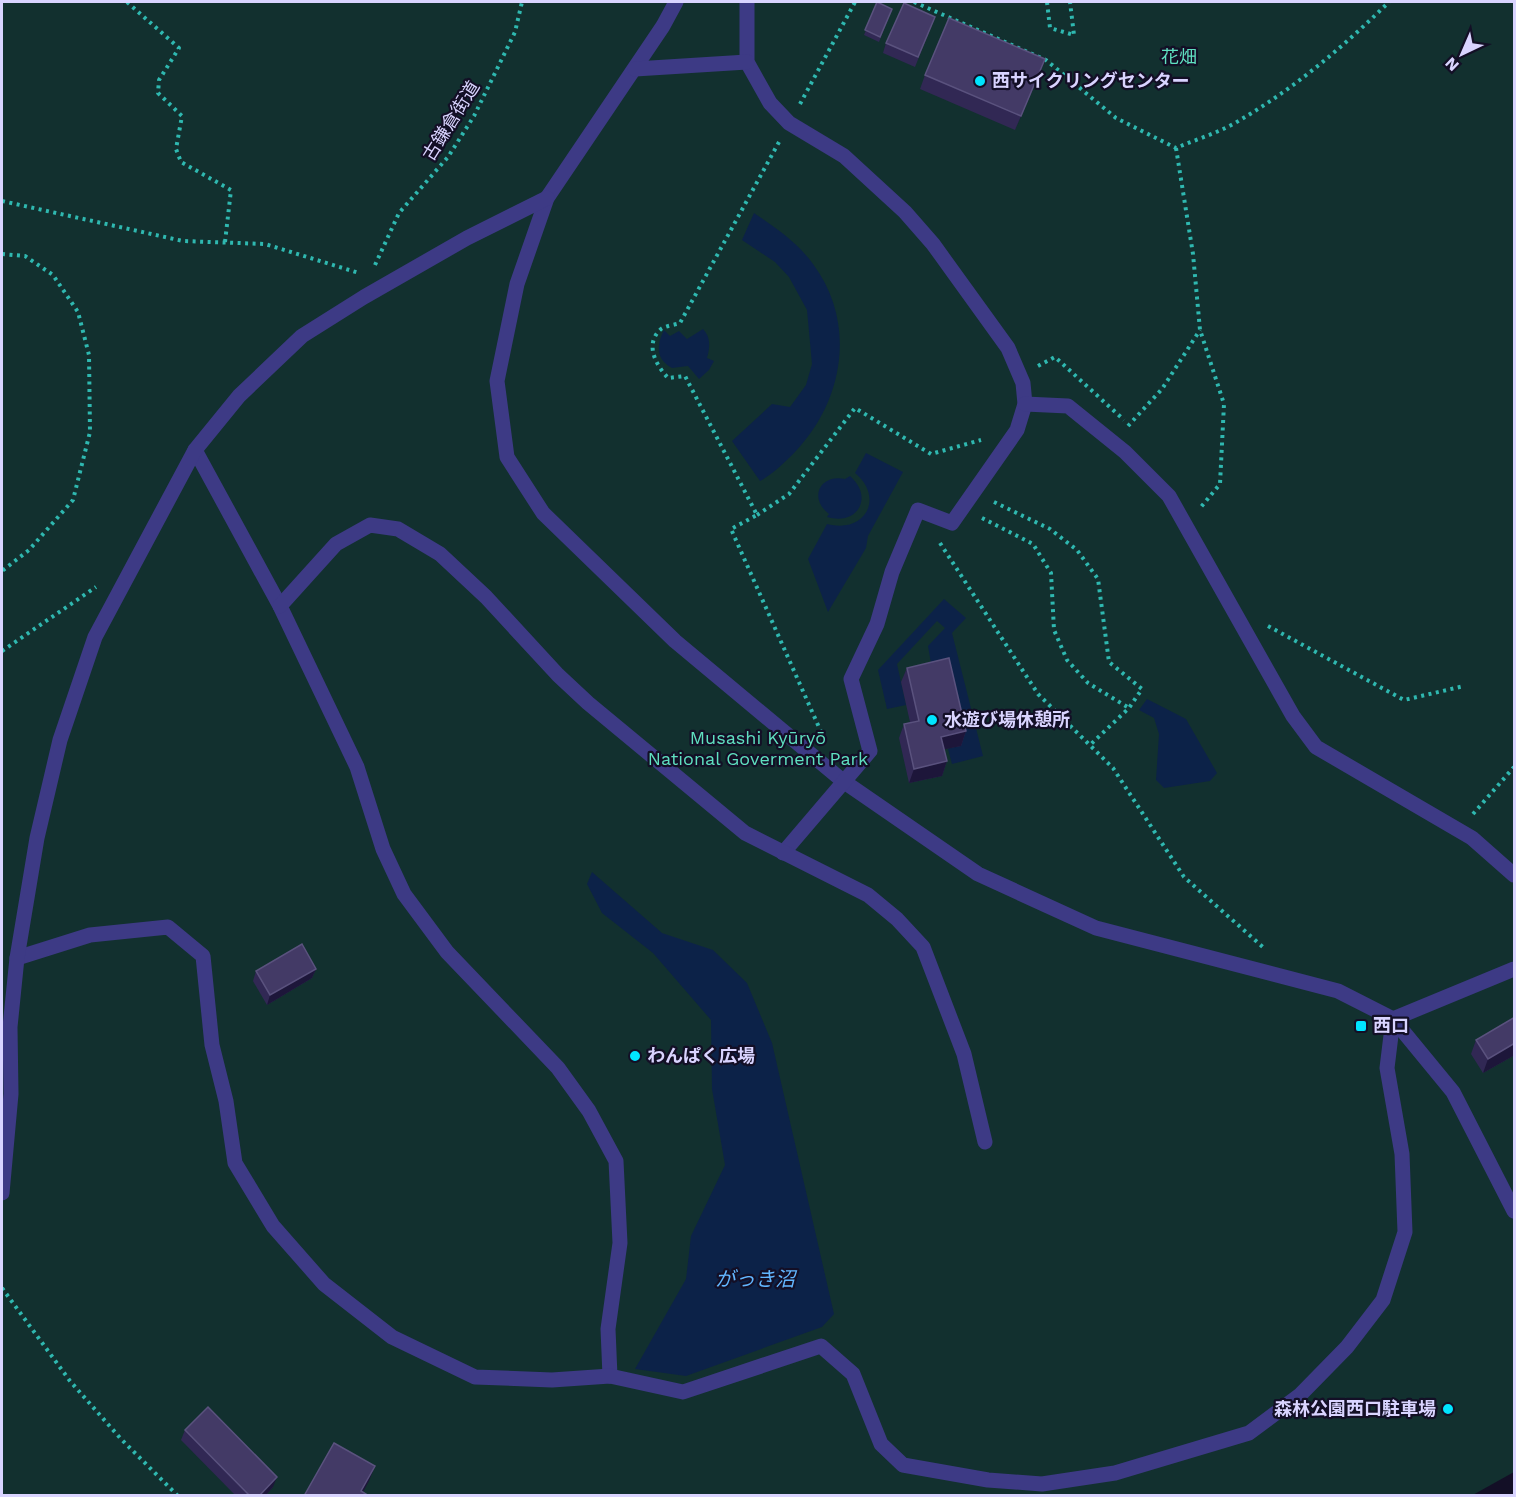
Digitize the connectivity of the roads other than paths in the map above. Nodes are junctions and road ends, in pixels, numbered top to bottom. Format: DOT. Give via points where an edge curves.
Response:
graph roads {
  1 [pos="676,2"];
  2 [pos="747,2"];
  3 [pos="747,62"];
  4 [pos="635,69"];
  5 [pos="547,198"];
  6 [pos="1025,404"];
  7 [pos="195,450"];
  8 [pos="280,606"];
  9 [pos="843,781"];
  10 [pos="783,853"];
  11 [pos="1515,875"];
  12 [pos="17,958"];
  13 [pos="1515,969"];
  14 [pos="1393,1019"];
  15 [pos="985,1142"];
  16 [pos="2,1193"];
  17 [pos="1515,1211"];
  18 [pos="610,1376"];
  1 -- 4 [label="street"];
  2 -- 3 [label="street"];
  3 -- 4 [label="street"];
  3 -- 6 [label="street" via="770,103 789,123 844,156 905,212 933,244 1008,348 1023,383"];
  4 -- 5 [label="street"];
  5 -- 7 [label="street" via="467,238 302,336 239,396"];
  5 -- 9 [label="street" via="517,284 497,381 507,457 543,513 650,617"];
  6 -- 9 [label="street" via="1017,430 952,523 918,510 892,572 877,624 851,679 870,751"];
  6 -- 11 [label="street" via="1068,406 1125,452 1169,496 1293,716 1316,747 1472,838"];
  7 -- 8 [label="street"];
  7 -- 12 [label="street" via="94,637 60,740 37,838"];
  8 -- 10 [label="street" via="336,544 370,525 398,529 440,554 588,703 745,833"];
  8 -- 18 [label="street" via="357,767 383,849 404,894 447,952 558,1068 589,1111 616,1161 620,1243 608,1329"];
  9 -- 10 [label="street"];
  9 -- 14 [label="street" via="978,874 1096,928 1338,991"];
  10 -- 15 [label="street" via="868,895 923,947 964,1054"];
  12 -- 16 [label="street"];
  12 -- 18 [label="street" via="90,935 168,927 202,956 212,1045 226,1101 235,1164 273,1226 324,1284 392,1337 475,1377 552,1380"];
  13 -- 14 [label="street"];
  14 -- 17 [label="street" via="1453,1092"];
  14 -- 18 [label="street" via="1387,1068 1402,1154 1406,1232 1383,1300 1347,1347 1300,1395 1249,1433 1115,1473 1042,1484 988,1480 903,1465 881,1444 853,1374 821,1346 683,1392"];
}
